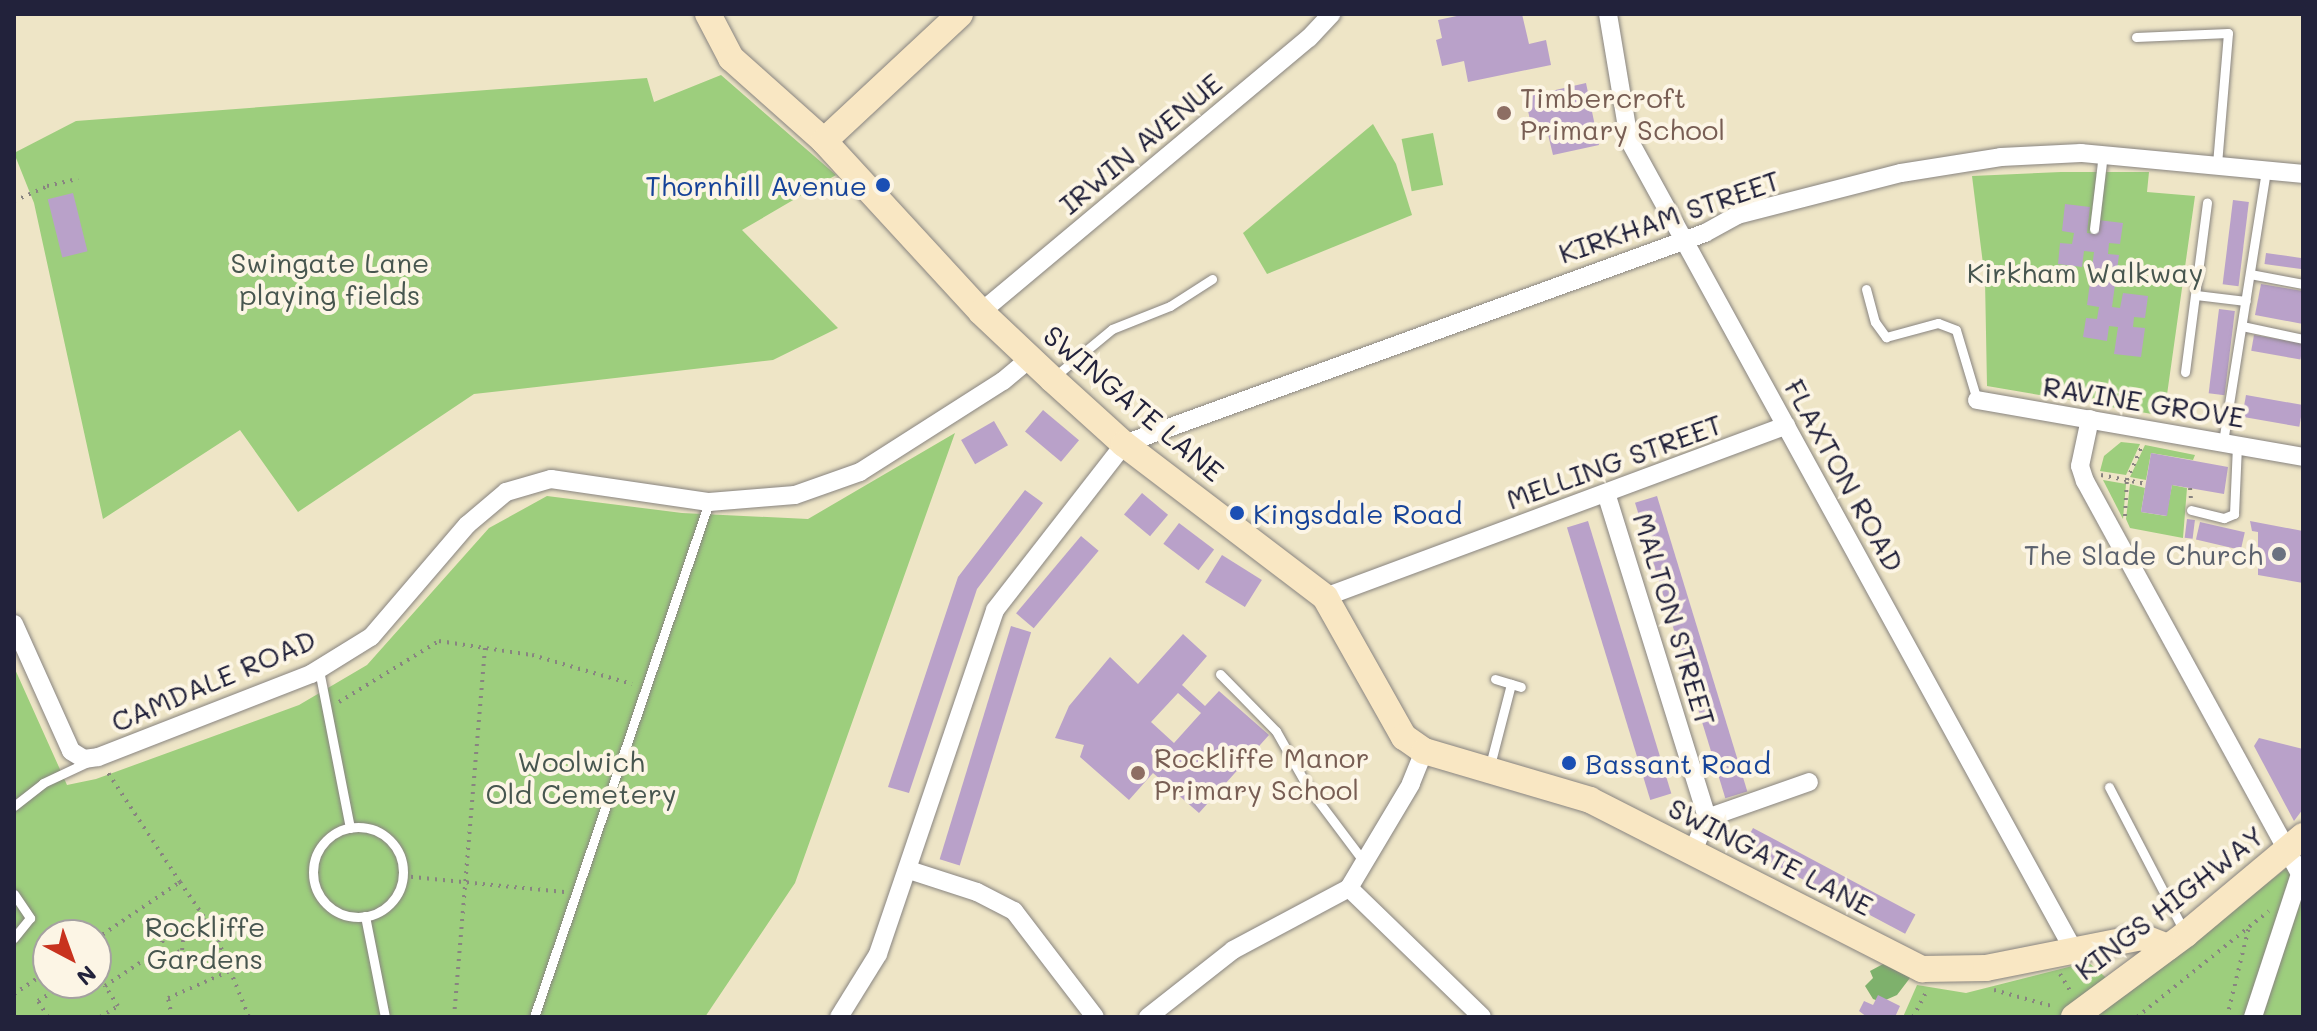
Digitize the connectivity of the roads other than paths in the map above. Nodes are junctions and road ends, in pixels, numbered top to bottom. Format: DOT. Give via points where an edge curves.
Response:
graph roads {
  1 [pos="708,14"];
  2 [pos="960,14"];
  3 [pos="1331,14"];
  4 [pos="1608,14"];
  5 [pos="2136,37"];
  6 [pos="824,141"];
  7 [pos="2103,153"];
  8 [pos="2217,164"];
  9 [pos="2266,169"];
  10 [pos="2303,174"];
  11 [pos="2207,202"];
  12 [pos="2094,229"];
  13 [pos="1682,240"];
  14 [pos="2250,274"];
  15 [pos="1212,279"];
  16 [pos="2303,284"];
  17 [pos="1866,289"];
  18 [pos="2196,295"];
  19 [pos="2246,301"];
  20 [pos="981,312"];
  21 [pos="2242,326"];
  22 [pos="2303,339"];
  23 [pos="1030,358"];
  24 [pos="2185,372"];
  25 [pos="1052,379"];
  26 [pos="1977,400"];
  27 [pos="2090,419"];
  28 [pos="1786,426"];
  29 [pos="1124,444"];
  30 [pos="2230,444"];
  31 [pos="2303,457"];
  32 [pos="1606,493"];
  33 [pos="709,502"];
  34 [pos="2191,510"];
  35 [pos="1325,597"];
  36 [pos="14,624"];
  37 [pos="319,670"];
  38 [pos="1220,674"];
  39 [pos="1495,679"];
  40 [pos="1424,751"];
  41 [pos="98,757"];
  42 [pos="1489,769"];
  43 [pos="1809,782"];
  44 [pos="2109,787"];
  45 [pos="14,806"];
  46 [pos="1707,818"];
  47 [pos="350,828"];
  48 [pos="2296,843"];
  49 [pos="1693,851"];
  50 [pos="1364,862"];
  51 [pos="909,870"];
  52 [pos="1349,888"];
  53 [pos="14,894"];
  54 [pos="365,916"];
  55 [pos="14,938"];
  56 [pos="2177,941"];
  57 [pos="2064,958"];
  58 [pos="2068,1007"];
  59 [pos="385,1017"];
  60 [pos="534,1017"];
  61 [pos="839,1017"];
  62 [pos="1095,1017"];
  63 [pos="1148,1017"];
  64 [pos="1482,1017"];
  65 [pos="2253,1017"];
  1 -- 6 [label="street, SWINGATE LANE" via="731,58"];
  2 -- 6 [label="street"];
  3 -- 20 [label="street, IRWIN AVENUE" via="1298,48"];
  4 -- 13 [label="street, FLAXTON ROAD" via="1629,140"];
  5 -- 8 [label="lane" via="2228,33"];
  6 -- 20 [label="street, SWINGATE LANE"];
  7 -- 8 [label="street, KIRKHAM STREET"];
  7 -- 12 [label="lane"];
  7 -- 13 [label="street, KIRKHAM STREET" via="2001,157 1901,173 1737,215"];
  8 -- 9 [label="street, KIRKHAM STREET"];
  9 -- 10 [label="street, KIRKHAM STREET"];
  9 -- 14 [label="lane"];
  11 -- 18 [label="lane"];
  13 -- 28 [label="street, FLAXTON ROAD"];
  13 -- 29 [label="street, KIRKHAM STREET"];
  14 -- 16 [label="lane"];
  14 -- 19 [label="lane"];
  15 -- 25 [label="lane" via="1170,306 1112,329"];
  17 -- 26 [label="lane" via="1875,322 1886,337 1938,323 1956,330"];
  18 -- 19 [label="lane"];
  18 -- 24 [label="lane"];
  19 -- 21 [label="lane"];
  20 -- 23 [label="street, SWINGATE LANE"];
  21 -- 22 [label="lane"];
  21 -- 30 [label="lane"];
  23 -- 25 [label="street, SWINGATE LANE"];
  23 -- 33 [label="street, CAMDALE ROAD" via="1003,381 860,472 795,495"];
  25 -- 29 [label="street, SWINGATE LANE"];
  26 -- 27 [label="street, RAVINE GROVE"];
  27 -- 30 [label="street, RAVINE GROVE"];
  27 -- 48 [label="street" via="2080,466 2085,481"];
  28 -- 32 [label="street, MELLING STREET"];
  28 -- 57 [label="street, FLAXTON ROAD"];
  29 -- 35 [label="street, SWINGATE LANE"];
  29 -- 51 [label="street" via="995,610"];
  30 -- 31 [label="street, RAVINE GROVE"];
  30 -- 34 [label="lane" via="2234,514 2224,518"];
  32 -- 35 [label="street, MELLING STREET"];
  32 -- 46 [label="street, MALTON STREET"];
  33 -- 37 [label="street, CAMDALE ROAD" via="551,479 506,492 467,525 371,637"];
  33 -- 60 [label="lane"];
  35 -- 40 [label="street, SWINGATE LANE" via="1404,737"];
  36 -- 41 [label="street, CAMDALE ROAD" via="71,751 84,759"];
  37 -- 41 [label="street, CAMDALE ROAD"];
  37 -- 47 [label="lane"];
  38 -- 50 [label="lane" via="1276,731 1307,786"];
  39 -- 42 [label="lane" via="1516,685"];
  40 -- 42 [label="street, SWINGATE LANE"];
  40 -- 50 [label="street" via="1411,784"];
  41 -- 45 [label="lane" via="43,783"];
  42 -- 49 [label="street, SWINGATE LANE" via="1590,800"];
  43 -- 46 [label="street"];
  44 -- 56 [label="lane"];
  46 -- 49 [label="street"];
  47 -- 54 [label="lane" via="321,846 313,875 324,902 350,916"];
  47 -- 54 [label="lane" via="373,829 386,836 402,861 403,876 391,903"];
  48 -- 56 [label="street, KINGS HIGHWAY"];
  48 -- 65 [label="street" via="2296,896"];
  49 -- 57 [label="street, SWINGATE LANE" via="1922,969"];
  50 -- 52 [label="street"];
  51 -- 61 [label="street" via="878,954"];
  51 -- 62 [label="street" via="977,892 1014,911"];
  52 -- 63 [label="street" via="1233,950"];
  52 -- 64 [label="street"];
  53 -- 55 [label="lane" via="30,918"];
  54 -- 59 [label="lane"];
  56 -- 57 [label="street, SWINGATE LANE" via="2142,937"];
  56 -- 58 [label="street, KINGS HIGHWAY"];
}
